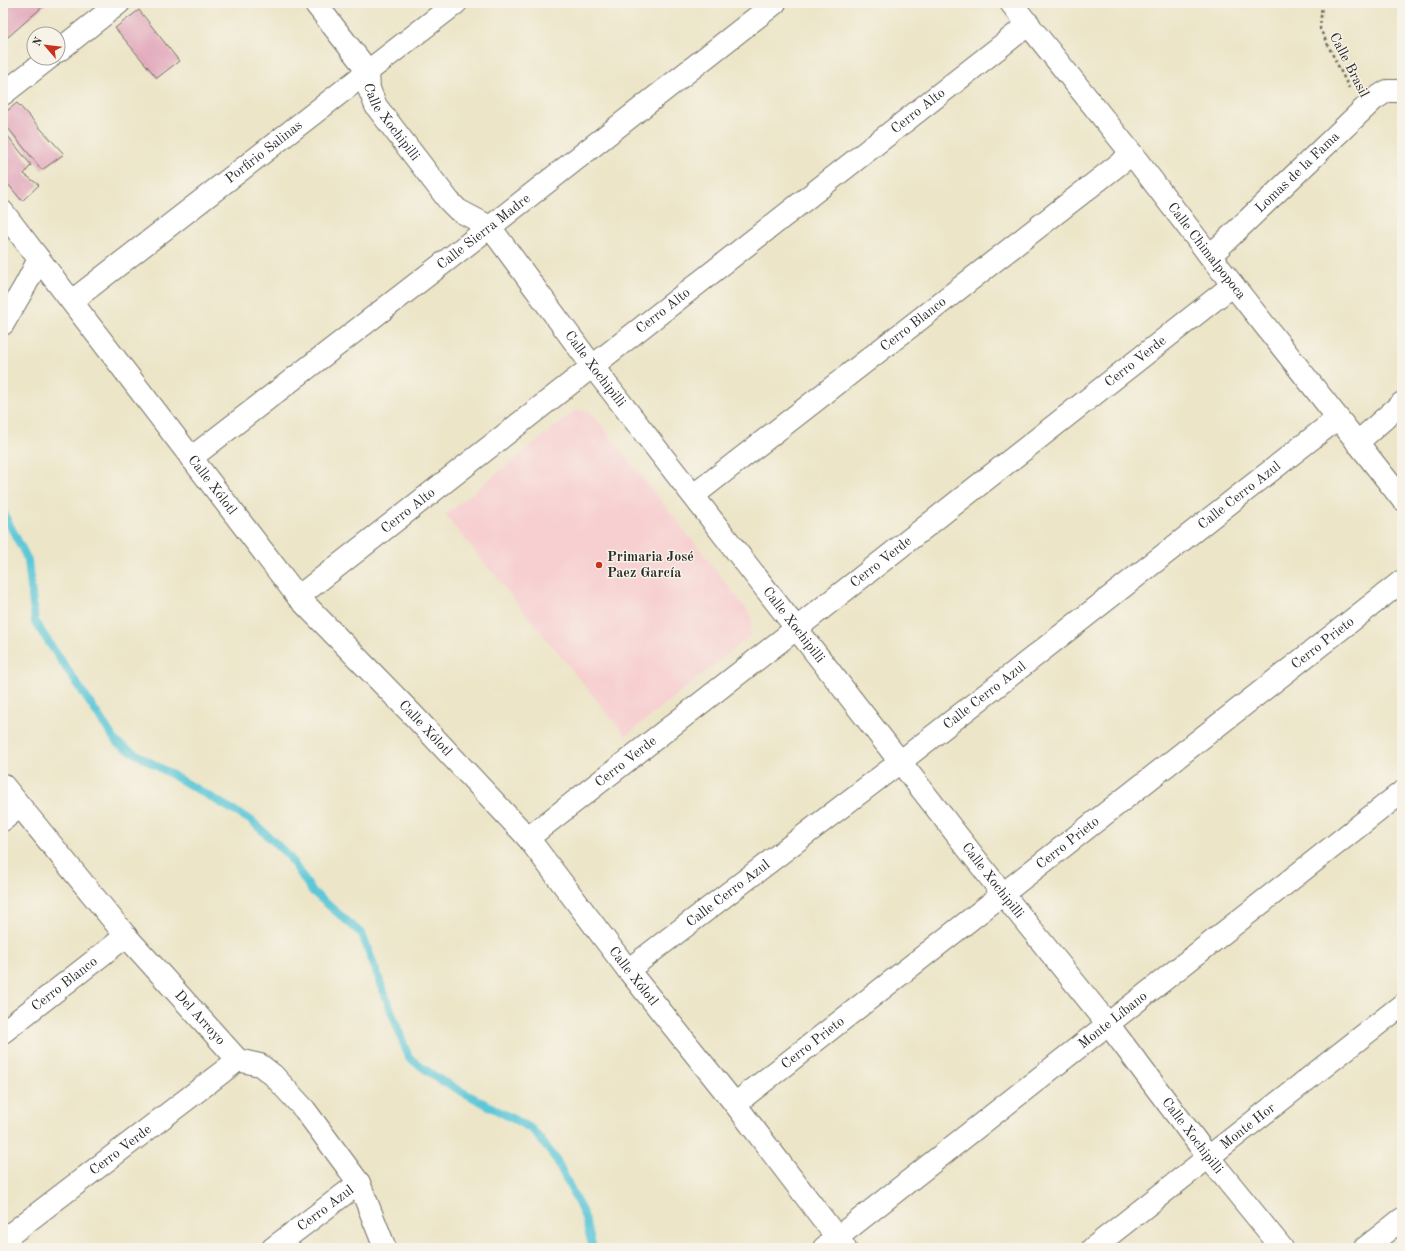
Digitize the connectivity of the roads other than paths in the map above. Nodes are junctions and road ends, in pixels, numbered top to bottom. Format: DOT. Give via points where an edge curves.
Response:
graph roads {
  1 [pos="119,3"];
  2 [pos="314,3"];
  3 [pos="456,3"];
  4 [pos="775,3"];
  5 [pos="1011,3"];
  6 [pos="1029,24"];
  7 [pos="66,45"];
  8 [pos="39,66"];
  9 [pos="368,71"];
  10 [pos="1394,91"];
  11 [pos="3,94"];
  12 [pos="1132,154"];
  13 [pos="3,212"];
  14 [pos="490,227"];
  15 [pos="1210,256"];
  16 [pos="39,259"];
  17 [pos="1233,285"];
  18 [pos="72,301"];
  19 [pos="3,324"];
  20 [pos="593,366"];
  21 [pos="1402,403"];
  22 [pos="1338,418"];
  23 [pos="1357,443"];
  24 [pos="191,458"];
  25 [pos="694,495"];
  26 [pos="1402,499"];
  27 [pos="1402,581"];
  28 [pos="298,598"];
  29 [pos="797,628"];
  30 [pos="900,762"];
  31 [pos="3,785"];
  32 [pos="1402,792"];
  33 [pos="20,806"];
  34 [pos="3,820"];
  35 [pos="528,838"];
  36 [pos="1003,894"];
  37 [pos="126,936"];
  38 [pos="628,970"];
  39 [pos="1402,1005"];
  40 [pos="1108,1024"];
  41 [pos="3,1032"];
  42 [pos="238,1060"];
  43 [pos="735,1104"];
  44 [pos="1209,1158"];
  45 [pos="359,1182"];
  46 [pos="1402,1219"];
  47 [pos="3,1240"];
  48 [pos="835,1245"];
  49 [pos="273,1248"];
  50 [pos="385,1248"];
  51 [pos="1093,1248"];
  52 [pos="1282,1248"];
  53 [pos="1366,1248"];
  1 -- 7 [label="street"];
  2 -- 9 [label="street, Calle Xochipilli"];
  3 -- 9 [label="street, Porfirio Salinas"];
  4 -- 14 [label="street, Calle Sierra Madre"];
  5 -- 6 [label="street, Calle Chimalpopoca"];
  6 -- 12 [label="street, Calle Chimalpopoca"];
  6 -- 20 [label="street, Cerro Alto"];
  8 -- 11 [label="street"];
  9 -- 14 [label="street, Calle Xochipilli" via="369,89 376,106 449,201 458,210"];
  9 -- 18 [label="street, Porfirio Salinas"];
  10 -- 15 [label="street, Lomas de la Fama" via="1373,100"];
  12 -- 15 [label="street, Calle Chimalpopoca"];
  12 -- 25 [label="street, Cerro Blanco"];
  13 -- 16 [label="street, Calle Xólotl"];
  14 -- 20 [label="street, Calle Xochipilli"];
  14 -- 24 [label="street, Calle Sierra Madre"];
  15 -- 17 [label="street, Calle Chimalpopoca"];
  16 -- 18 [label="street, Calle Xólotl"];
  16 -- 19 [label="street"];
  17 -- 22 [label="street, Calle Chimalpopoca"];
  17 -- 29 [label="street, Cerro Verde"];
  18 -- 24 [label="street, Calle Xólotl"];
  20 -- 25 [label="street, Calle Xochipilli"];
  20 -- 28 [label="street, Cerro Alto"];
  21 -- 23 [label="street"];
  22 -- 23 [label="street, Calle Chimalpopoca"];
  22 -- 30 [label="street, Calle Cerro Azul"];
  23 -- 26 [label="street, Calle Chimalpopoca"];
  24 -- 28 [label="street, Calle Xólotl"];
  25 -- 29 [label="street, Calle Xochipilli"];
  27 -- 36 [label="street, Cerro Prieto"];
  28 -- 35 [label="street, Calle Xólotl" via="413,715"];
  29 -- 30 [label="street, Calle Xochipilli"];
  29 -- 35 [label="street, Cerro Verde"];
  30 -- 36 [label="street, Calle Xochipilli"];
  30 -- 38 [label="street, Calle Cerro Azul"];
  31 -- 33 [label="street, Del Arroyo"];
  32 -- 40 [label="street, Monte Líbano"];
  33 -- 34 [label="street"];
  33 -- 37 [label="street, Del Arroyo"];
  35 -- 38 [label="street, Calle Xólotl"];
  36 -- 40 [label="street, Calle Xochipilli"];
  36 -- 43 [label="street, Cerro Prieto"];
  37 -- 41 [label="street, Cerro Blanco"];
  37 -- 42 [label="street, Del Arroyo"];
  38 -- 43 [label="street, Calle Xólotl"];
  39 -- 44 [label="street, Monte Hor"];
  40 -- 44 [label="street, Calle Xochipilli"];
  40 -- 48 [label="street, Monte Líbano"];
  42 -- 45 [label="street" via="260,1065 273,1075 305,1110"];
  42 -- 47 [label="street, Cerro Verde"];
  43 -- 48 [label="street, Calle Xólotl"];
  44 -- 51 [label="street, Monte Hor"];
  44 -- 52 [label="street, Calle Xochipilli"];
  45 -- 49 [label="street, Cerro Azul"];
  45 -- 50 [label="street"];
  46 -- 53 [label="street"];
}
